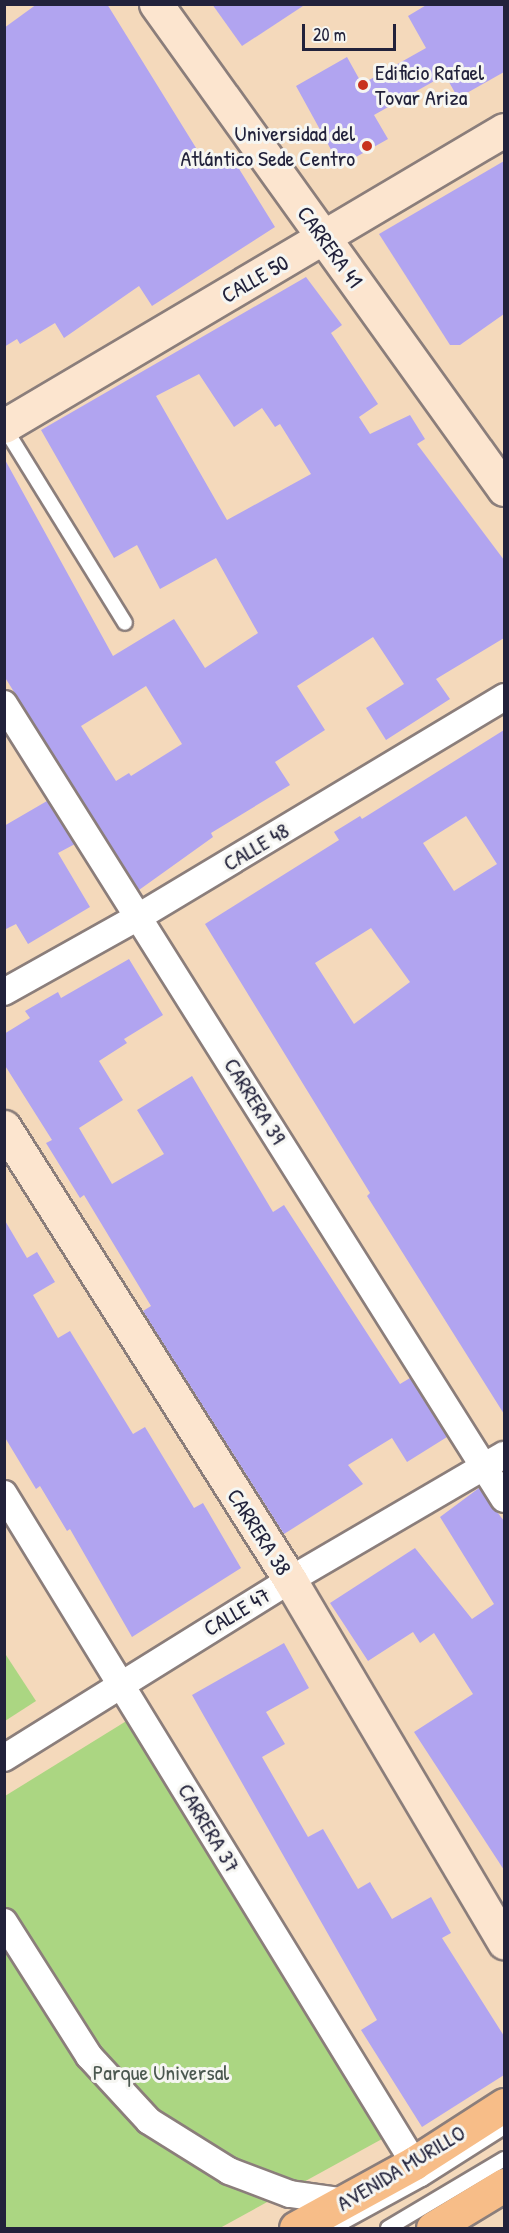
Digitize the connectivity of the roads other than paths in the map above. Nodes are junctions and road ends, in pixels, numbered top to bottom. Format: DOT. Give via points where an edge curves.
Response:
graph roads {
  1 [pos="156,4"];
  2 [pos="504,130"];
  3 [pos="325,239"];
  4 [pos="4,426"];
  5 [pos="504,489"];
  6 [pos="125,623"];
  7 [pos="504,697"];
  8 [pos="4,704"];
  9 [pos="140,916"];
  10 [pos="4,992"];
  11 [pos="4,1127"];
  12 [pos="494,1462"];
  13 [pos="4,1494"];
  14 [pos="504,1499"];
  15 [pos="290,1580"];
  16 [pos="120,1683"];
  17 [pos="4,1758"];
  18 [pos="4,1922"];
  19 [pos="504,1942"];
  20 [pos="504,2105"];
  21 [pos="504,2127"];
  22 [pos="504,2159"];
  23 [pos="414,2163"];
  24 [pos="504,2185"];
  25 [pos="339,2215"];
  26 [pos="296,2229"];
  27 [pos="388,2229"];
  28 [pos="433,2229"];
  1 -- 3 [label="street, CARRERA 41"];
  2 -- 3 [label="street, CALLE 50"];
  3 -- 4 [label="street, CALLE 50"];
  3 -- 5 [label="street, CARRERA 41"];
  4 -- 6 [label="lane"];
  7 -- 9 [label="street, CALLE 48"];
  8 -- 9 [label="street, CARRERA 39"];
  9 -- 10 [label="street, CALLE 48"];
  9 -- 12 [label="street, CARRERA 39"];
  11 -- 15 [label="street, CARRERA 38"];
  12 -- 14 [label="street, CARRERA 39"];
  12 -- 15 [label="street, CALLE 47"];
  13 -- 16 [label="street, CARRERA 37"];
  15 -- 16 [label="street, CALLE 47"];
  15 -- 19 [label="street, CARRERA 38"];
  16 -- 17 [label="street, CALLE 47"];
  16 -- 23 [label="street, CARRERA 37"];
  18 -- 25 [label="street" via="89,2056 149,2121 229,2171"];
  20 -- 23 [label="main road, AVENIDA MURILLO"];
  21 -- 25 [label="lane" via="422,2179"];
  22 -- 27 [label="lane"];
  23 -- 25 [label="main road, AVENIDA MURILLO"];
  24 -- 28 [label="main road"];
  25 -- 26 [label="main road, AVENIDA MURILLO"];
}
